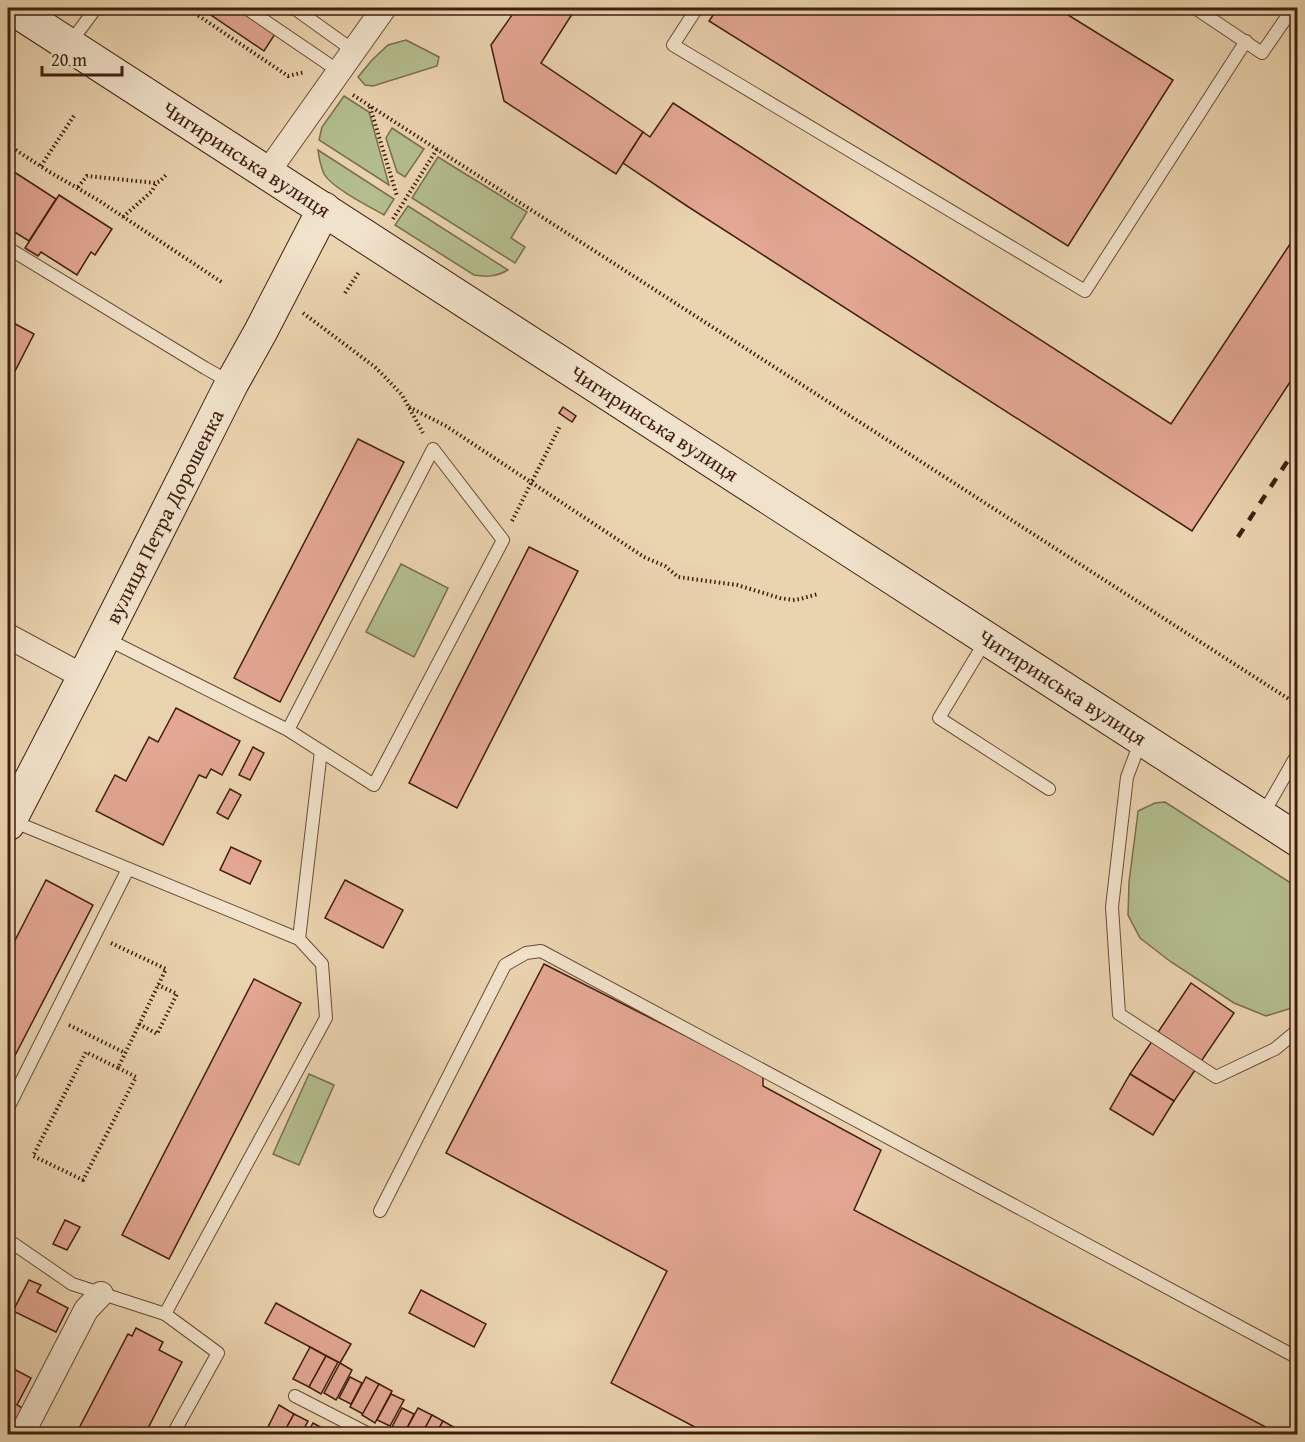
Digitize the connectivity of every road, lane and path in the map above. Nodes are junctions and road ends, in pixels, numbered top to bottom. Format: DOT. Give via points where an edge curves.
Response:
graph roads {
  1 [pos="12,8"];
  2 [pos="96,8"];
  3 [pos="187,8"];
  4 [pos="246,8"];
  5 [pos="294,8"];
  6 [pos="384,8"];
  7 [pos="697,8"];
  8 [pos="1195,8"];
  9 [pos="1293,8"];
  10 [pos="1246,41"];
  11 [pos="69,45"];
  12 [pos="354,51"];
  13 [pos="336,77"];
  14 [pos="370,106"];
  15 [pos="75,114"];
  16 [pos="8,145"];
  17 [pos="437,149"];
  18 [pos="41,166"];
  19 [pos="267,173"];
  20 [pos="167,174"];
  21 [pos="156,183"];
  22 [pos="78,188"];
  23 [pos="397,196"];
  24 [pos="324,210"];
  25 [pos="123,216"];
  26 [pos="391,222"];
  27 [pos="8,248"];
  28 [pos="359,272"];
  29 [pos="222,283"];
  30 [pos="345,293"];
  31 [pos="298,309"];
  32 [pos="232,383"];
  33 [pos="409,407"];
  34 [pos="561,426"];
  35 [pos="433,449"];
  36 [pos="532,482"];
  37 [pos="503,540"];
  38 [pos="818,594"];
  39 [pos="8,636"];
  40 [pos="104,637"];
  41 [pos="987,639"];
  42 [pos="84,677"];
  43 [pos="1298,705"];
  44 [pos="288,730"];
  45 [pos="1142,739"];
  46 [pos="321,751"];
  47 [pos="1298,753"];
  48 [pos="1049,789"];
  49 [pos="1262,817"];
  50 [pos="8,822"];
  51 [pos="1298,840"];
  52 [pos="128,869"];
  53 [pos="94,935"];
  54 [pos="299,939"];
  55 [pos="158,985"];
  56 [pos="53,1018"];
  57 [pos="139,1024"];
  58 [pos="1298,1030"];
  59 [pos="125,1053"];
  60 [pos="118,1068"];
  61 [pos="8,1108"];
  62 [pos="380,1211"];
  63 [pos="8,1240"];
  64 [pos="102,1294"];
  65 [pos="165,1314"];
  66 [pos="1298,1359"];
  67 [pos="295,1396"];
  68 [pos="22,1434"];
  69 [pos="172,1434"];
  70 [pos="369,1434"];
  1 -- 11 [label="main road, Чигиринська вулиця"];
  2 -- 11 [label="lane"];
  3 -- 13 [label="path" via="288,76 314,70"];
  4 -- 13 [label="lane"];
  5 -- 12 [label="lane"];
  6 -- 12 [label="street"];
  7 -- 10 [label="lane" via="673,45 1085,291"];
  8 -- 10 [label="lane"];
  9 -- 10 [label="lane" via="1262,53"];
  11 -- 19 [label="main road, Чигиринська вулиця"];
  12 -- 13 [label="street"];
  13 -- 14 [label="path"];
  13 -- 19 [label="street"];
  14 -- 17 [label="path"];
  14 -- 23 [label="path"];
  15 -- 18 [label="path"];
  16 -- 18 [label="path"];
  17 -- 26 [label="path"];
  17 -- 43 [label="path"];
  18 -- 22 [label="path"];
  19 -- 24 [label="main road, Чигиринська вулиця"];
  20 -- 21 [label="path"];
  21 -- 22 [label="path" via="91,175"];
  21 -- 25 [label="path"];
  22 -- 25 [label="path"];
  24 -- 32 [label="main road, вулиця Петра Дорошенка"];
  24 -- 41 [label="main road, Чигиринська вулиця"];
  25 -- 29 [label="path"];
  27 -- 32 [label="lane"];
  28 -- 30 [label="path"];
  31 -- 33 [label="path" via="375,367"];
  32 -- 40 [label="main road, вулиця Петра Дорошенка"];
  33 -- 35 [label="path"];
  33 -- 36 [label="path" via="446,426"];
  34 -- 36 [label="path"];
  35 -- 37 [label="lane"];
  35 -- 44 [label="lane"];
  36 -- 37 [label="path"];
  36 -- 38 [label="path" via="678,577 737,585 793,600"];
  37 -- 46 [label="lane" via="374,784"];
  39 -- 42 [label="street"];
  40 -- 42 [label="main road, вулиця Петра Дорошенка"];
  40 -- 44 [label="lane"];
  41 -- 45 [label="main road, Чигиринська вулиця"];
  41 -- 48 [label="lane" via="939,718"];
  42 -- 50 [label="main road, вулиця Петра Дорошенка"];
  44 -- 46 [label="lane"];
  45 -- 49 [label="main road, Чигиринська вулиця"];
  45 -- 58 [label="lane" via="1127,777 1112,907 1119,1014 1216,1077 1275,1049"];
  46 -- 54 [label="lane"];
  47 -- 49 [label="lane"];
  49 -- 51 [label="main road, Чигиринська вулиця"];
  50 -- 52 [label="lane"];
  52 -- 53 [label="lane"];
  52 -- 54 [label="lane"];
  53 -- 55 [label="path" via="166,969"];
  53 -- 56 [label="lane"];
  54 -- 65 [label="lane" via="322,964 326,1018"];
  55 -- 57 [label="path"];
  55 -- 57 [label="path" via="177,994 157,1034"];
  56 -- 59 [label="path"];
  56 -- 61 [label="lane"];
  57 -- 59 [label="path"];
  59 -- 60 [label="path"];
  60 -- 60 [label="path" via="86,1052 33,1156 83,1180 136,1077"];
  62 -- 66 [label="lane" via="505,964 526,953 541,951"];
  63 -- 64 [label="lane" via="72,1284"];
  64 -- 65 [label="lane"];
  64 -- 68 [label="street" via="86,1310"];
  65 -- 69 [label="lane" via="218,1353"];
  67 -- 70 [label="lane"];
}
